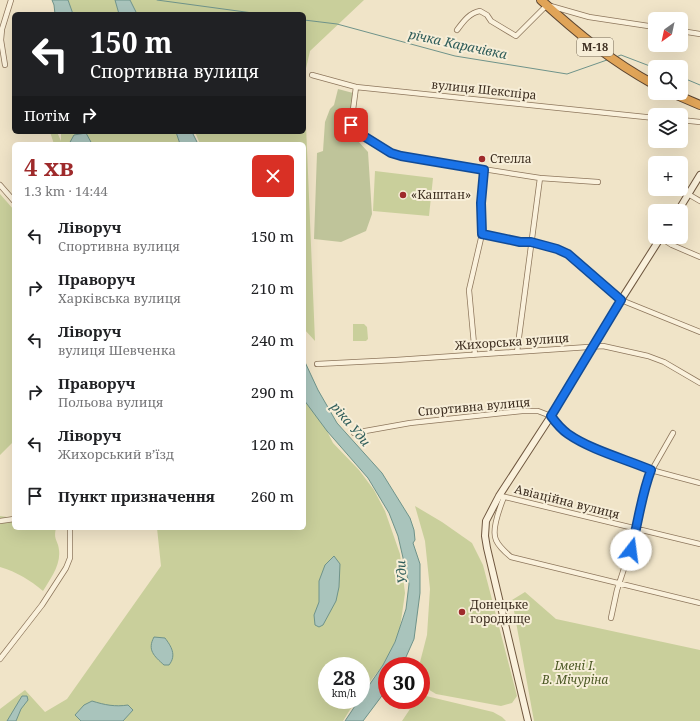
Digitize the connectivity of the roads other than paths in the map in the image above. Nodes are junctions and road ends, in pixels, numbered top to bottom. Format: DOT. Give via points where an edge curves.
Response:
graph roads {
  1 [pos="11,0"];
  2 [pos="544,3"];
  3 [pos="648,26"];
  4 [pos="1,30"];
  5 [pos="457,30"];
  6 [pos="688,32"];
  7 [pos="700,34"];
  8 [pos="1,40"];
  9 [pos="5,65"];
  10 [pos="312,75"];
  11 [pos="648,80"];
  12 [pos="356,87"];
  13 [pos="688,100"];
  14 [pos="700,105"];
  15 [pos="648,117"];
  16 [pos="688,121"];
  17 [pos="700,122"];
  18 [pos="484,170"];
  19 [pos="700,175"];
  20 [pos="540,178"];
  21 [pos="598,182"];
  22 [pos="0,185"];
  23 [pos="688,194"];
  24 [pos="12,199"];
  25 [pos="700,201"];
  26 [pos="482,234"];
  27 [pos="531,242"];
  28 [pos="657,244"];
  29 [pos="670,244"];
  30 [pos="700,257"];
  31 [pos="621,300"];
  32 [pos="700,332"];
  33 [pos="593,346"];
  34 [pos="517,352"];
  35 [pos="475,355"];
  36 [pos="317,364"];
  37 [pos="700,383"];
  38 [pos="551,416"];
  39 [pos="354,433"];
  40 [pos="672,433"];
  41 [pos="651,470"];
  42 [pos="700,483"];
  43 [pos="502,496"];
  44 [pos="12,519"];
  45 [pos="0,521"];
  46 [pos="637,529"];
  47 [pos="70,530"];
  48 [pos="700,544"];
  49 [pos="619,584"];
  50 [pos="700,603"];
  51 [pos="611,618"];
  52 [pos="0,658"];
  53 [pos="528,721"];
  1 -- 4 [label="street"];
  2 -- 3 [label="street" via="589,17"];
  2 -- 5 [label="street" via="516,36 480,11 469,15"];
  2 -- 11 [label="highway, М-18" via="600,51"];
  4 -- 8 [label="street"];
  6 -- 7 [label="street"];
  8 -- 9 [label="street"];
  10 -- 12 [label="street, вулиця Шекспіра"];
  12 -- 15 [label="street, вулиця Шекспіра"];
  12 -- 18 [label="street" via="351,125 354,130 391,153"];
  13 -- 14 [label="highway"];
  16 -- 17 [label="street"];
  18 -- 20 [label="street"];
  18 -- 26 [label="street"];
  19 -- 23 [label="main road"];
  20 -- 21 [label="street"];
  20 -- 27 [label="street"];
  22 -- 24 [label="street"];
  23 -- 25 [label="street"];
  26 -- 27 [label="street"];
  26 -- 35 [label="street" via="469,290"];
  27 -- 31 [label="street" via="568,254"];
  27 -- 34 [label="street"];
  28 -- 31 [label="main road"];
  29 -- 30 [label="street"];
  31 -- 32 [label="street"];
  31 -- 33 [label="main road"];
  33 -- 34 [label="street, Жихорська вулиця"];
  33 -- 37 [label="street, Жихорська вулиця" via="648,356 664,362"];
  33 -- 38 [label="main road"];
  34 -- 35 [label="street, Жихорська вулиця"];
  35 -- 36 [label="street, Жихорська вулиця"];
  38 -- 39 [label="street, Спортивна вулиця" via="522,411 410,423"];
  38 -- 41 [label="street" via="558,426 591,446"];
  38 -- 43 [label="main road"];
  40 -- 41 [label="street"];
  41 -- 42 [label="street"];
  41 -- 46 [label="street" via="644,489"];
  43 -- 46 [label="street, Авіаційна вулиця"];
  43 -- 49 [label="street" via="495,538 511,556"];
  43 -- 53 [label="main road" via="486,521 485,536"];
  44 -- 45 [label="street"];
  46 -- 48 [label="street, Авіаційна вулиця"];
  46 -- 49 [label="street"];
  47 -- 52 [label="street" via="70,558 66,568 42,605"];
  49 -- 50 [label="street"];
  49 -- 51 [label="street"];
}
